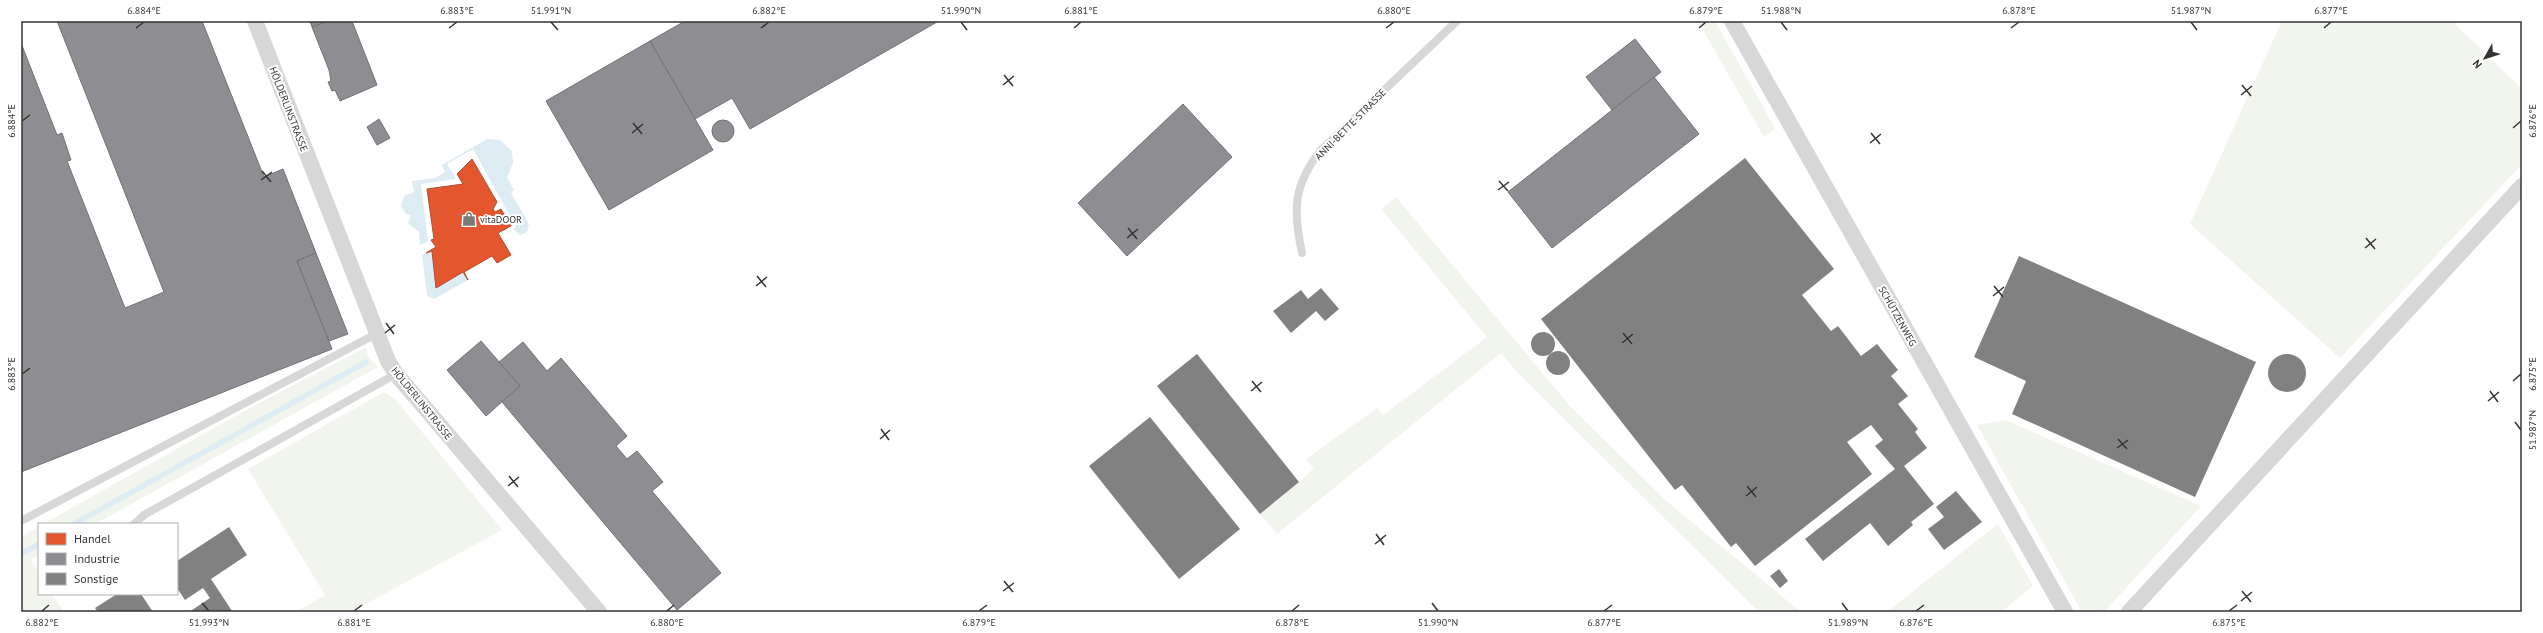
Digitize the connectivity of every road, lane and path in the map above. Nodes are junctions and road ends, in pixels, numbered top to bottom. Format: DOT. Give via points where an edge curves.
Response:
graph roads {
  1 [pos="255,21"];
  2 [pos="1458,21"];
  3 [pos="1732,21"];
  4 [pos="2522,186"];
  5 [pos="1302,253"];
  6 [pos="378,333"];
  7 [pos="396,374"];
  8 [pos="21,521"];
  9 [pos="135,523"];
  10 [pos="599,612"];
  11 [pos="2065,612"];
  12 [pos="2129,612"];
  1 -- 6 [label="street, HÖLDERLINSTRASSE"];
  2 -- 5 [label="lane, ANNI-BETTE-STRASSE" via="1321,150 1307,168 1299,188 1296,211"];
  3 -- 11 [label="street, SCHÜTZENWEG"];
  4 -- 12 [label="street"];
  6 -- 7 [label="street, HÖLDERLINSTRASSE"];
  6 -- 8 [label="lane"];
  7 -- 9 [label="lane" via="144,515"];
  7 -- 10 [label="street, HÖLDERLINSTRASSE"];
}
